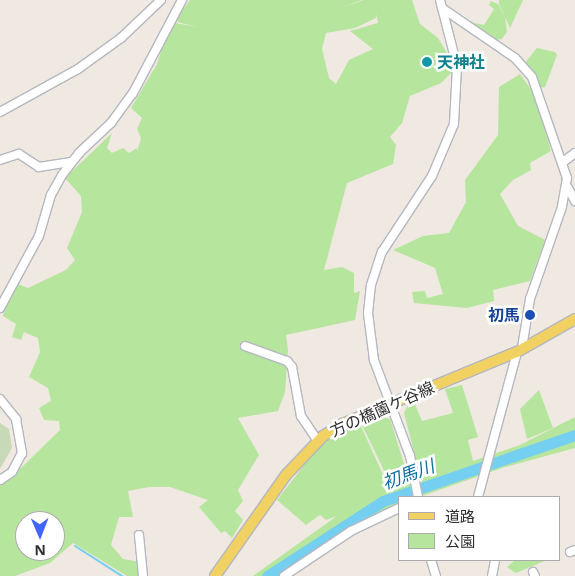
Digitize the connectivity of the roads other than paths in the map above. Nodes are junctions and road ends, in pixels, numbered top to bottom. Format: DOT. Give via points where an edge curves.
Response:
graph roads {
  1 [pos="161,0"];
  2 [pos="182,0"];
  3 [pos="441,4"];
  4 [pos="0,112"];
  5 [pos="575,153"];
  6 [pos="0,160"];
  7 [pos="70,162"];
  8 [pos="563,162"];
  9 [pos="568,188"];
  10 [pos="575,201"];
  11 [pos="1,304"];
  12 [pos="575,319"];
  13 [pos="245,346"];
  14 [pos="519,350"];
  15 [pos="0,399"];
  16 [pos="390,403"];
  17 [pos="317,440"];
  18 [pos="0,480"];
  19 [pos="418,496"];
  20 [pos="478,496"];
  21 [pos="398,508"];
  22 [pos="139,536"];
  23 [pos="431,561"];
  24 [pos="495,561"];
  25 [pos="294,573"];
  26 [pos="144,576"];
  27 [pos="215,576"];
  28 [pos="284,576"];
  29 [pos="436,576"];
  30 [pos="492,576"];
  1 -- 4 [label="street" via="121,38 78,69"];
  2 -- 7 [label="street" via="133,93 112,123"];
  3 -- 8 [label="street" via="515,58 532,77"];
  3 -- 16 [label="street" via="457,66 454,124 432,176 382,252 368,302 370,347"];
  5 -- 8 [label="street"];
  6 -- 7 [label="street" via="19,154 38,167"];
  7 -- 11 [label="street" via="51,195 39,236"];
  8 -- 9 [label="street"];
  9 -- 10 [label="street"];
  9 -- 14 [label="street" via="530,299"];
  12 -- 14 [label="main road, 方の橋薗ケ谷線"];
  13 -- 17 [label="street" via="287,361 292,367 301,416"];
  14 -- 16 [label="main road, 方の橋薗ケ谷線"];
  14 -- 20 [label="street"];
  15 -- 18 [label="street" via="16,419 22,453 12,472"];
  16 -- 17 [label="main road, 方の橋薗ケ谷線" via="342,424"];
  16 -- 19 [label="street" via="410,456"];
  17 -- 27 [label="main road, 方の橋薗ケ谷線" via="286,475"];
  21 -- 25 [label="street" via="351,531"];
  22 -- 26 [label="street"];
  23 -- 29 [label="street"];
  24 -- 30 [label="street"];
  25 -- 28 [label="street"];
}
